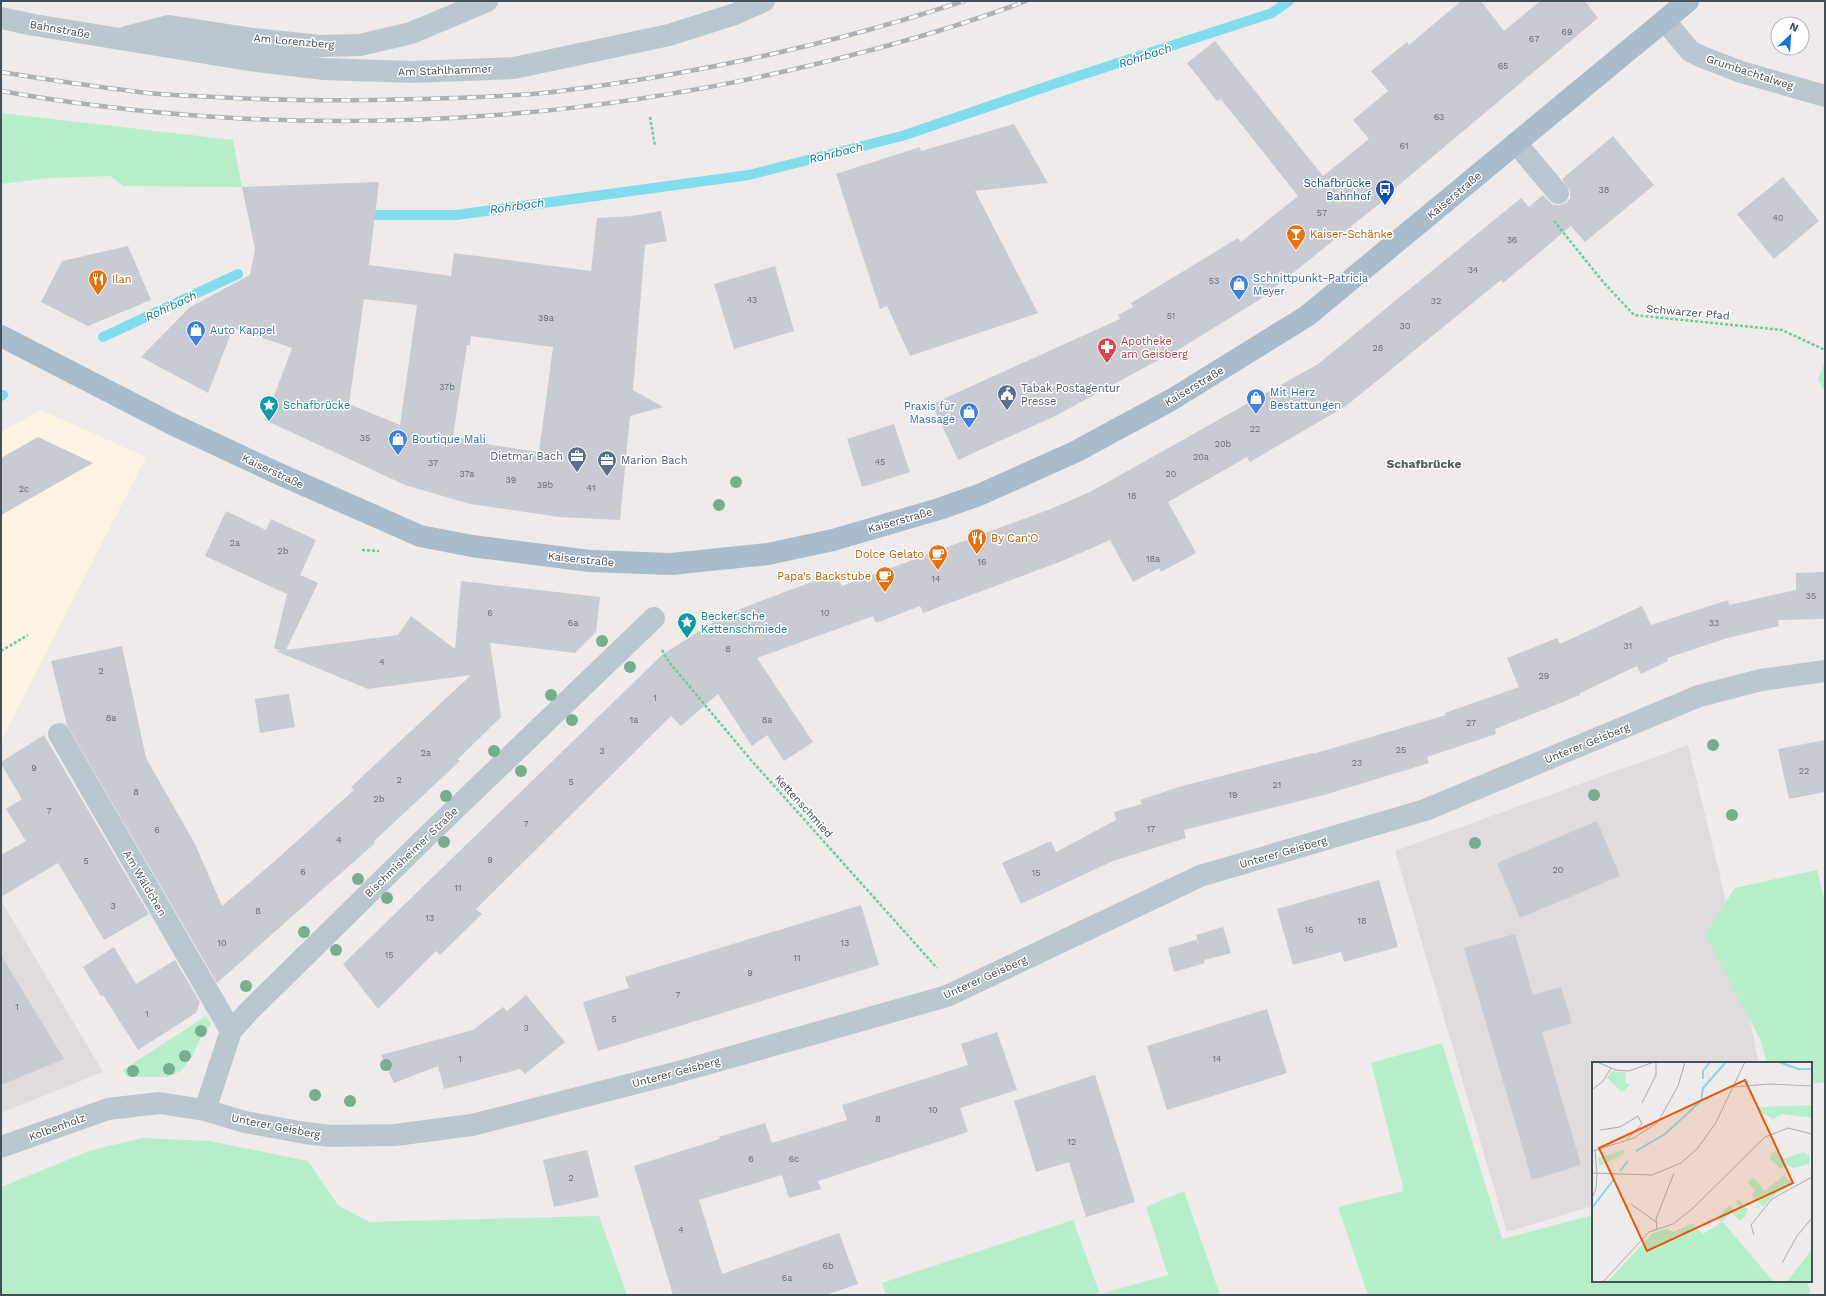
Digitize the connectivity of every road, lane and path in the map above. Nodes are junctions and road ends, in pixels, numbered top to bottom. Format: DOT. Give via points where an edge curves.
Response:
graph roads {
  1 [pos="487,1"];
  2 [pos="764,1"];
  3 [pos="1688,1"];
  4 [pos="1,18"];
  5 [pos="1665,20"];
  6 [pos="118,39"];
  7 [pos="1825,96"];
  8 [pos="650,117"];
  9 [pos="1516,143"];
  10 [pos="654,146"];
  11 [pos="1558,192"];
  12 [pos="1550,216"];
  13 [pos="1,336"];
  14 [pos="1825,350"];
  15 [pos="654,618"];
  16 [pos="28,635"];
  17 [pos="1,651"];
  18 [pos="663,653"];
  19 [pos="1825,671"];
  20 [pos="59,734"];
  21 [pos="937,966"];
  22 [pos="231,1031"];
  23 [pos="113,1108"];
  24 [pos="205,1110"];
  25 [pos="1,1147"];
  1 -- 6 [label="street, Am Lorenzberg" via="411,32 360,44 320,46 169,26"];
  2 -- 6 [label="street, Am Stahlhammer" via="736,14 669,35 514,68 412,72 324,68 249,60"];
  3 -- 5 [label="main road, Kaiserstraße"];
  4 -- 6 [label="street, Bahnstraße"];
  5 -- 7 [label="street, Grumbachtalweg" via="1690,51 1702,57 1741,72"];
  5 -- 9 [label="main road, Kaiserstraße"];
  8 -- 10 [label="path"];
  9 -- 11 [label="street"];
  9 -- 13 [label="main road, Kaiserstraße" via="1307,316 1171,400 1075,452 979,495 833,540 768,554 671,564 590,561 472,546 420,536 172,424"];
  12 -- 14 [label="path, Schwarzer Pfad" via="1604,283 1634,314 1782,330"];
  15 -- 22 [label="street, Bischmisheimer Straße" via="418,845 248,1011"];
  16 -- 17 [label="path"];
  18 -- 21 [label="path, Kettenschmied" via="751,760"];
  19 -- 24 [label="street, Unterer Geisberg" via="1760,680 1699,696 1425,810 1200,876 947,996 671,1074 472,1125 395,1135 331,1136 305,1133 245,1122"];
  20 -- 22 [label="street, Am Wäldchen"];
  22 -- 24 [label="street, Bischmisheimer Straße"];
  23 -- 24 [label="street, Unterer Geisberg" via="159,1103"];
  23 -- 25 [label="street, Kolbenholz"];
}
